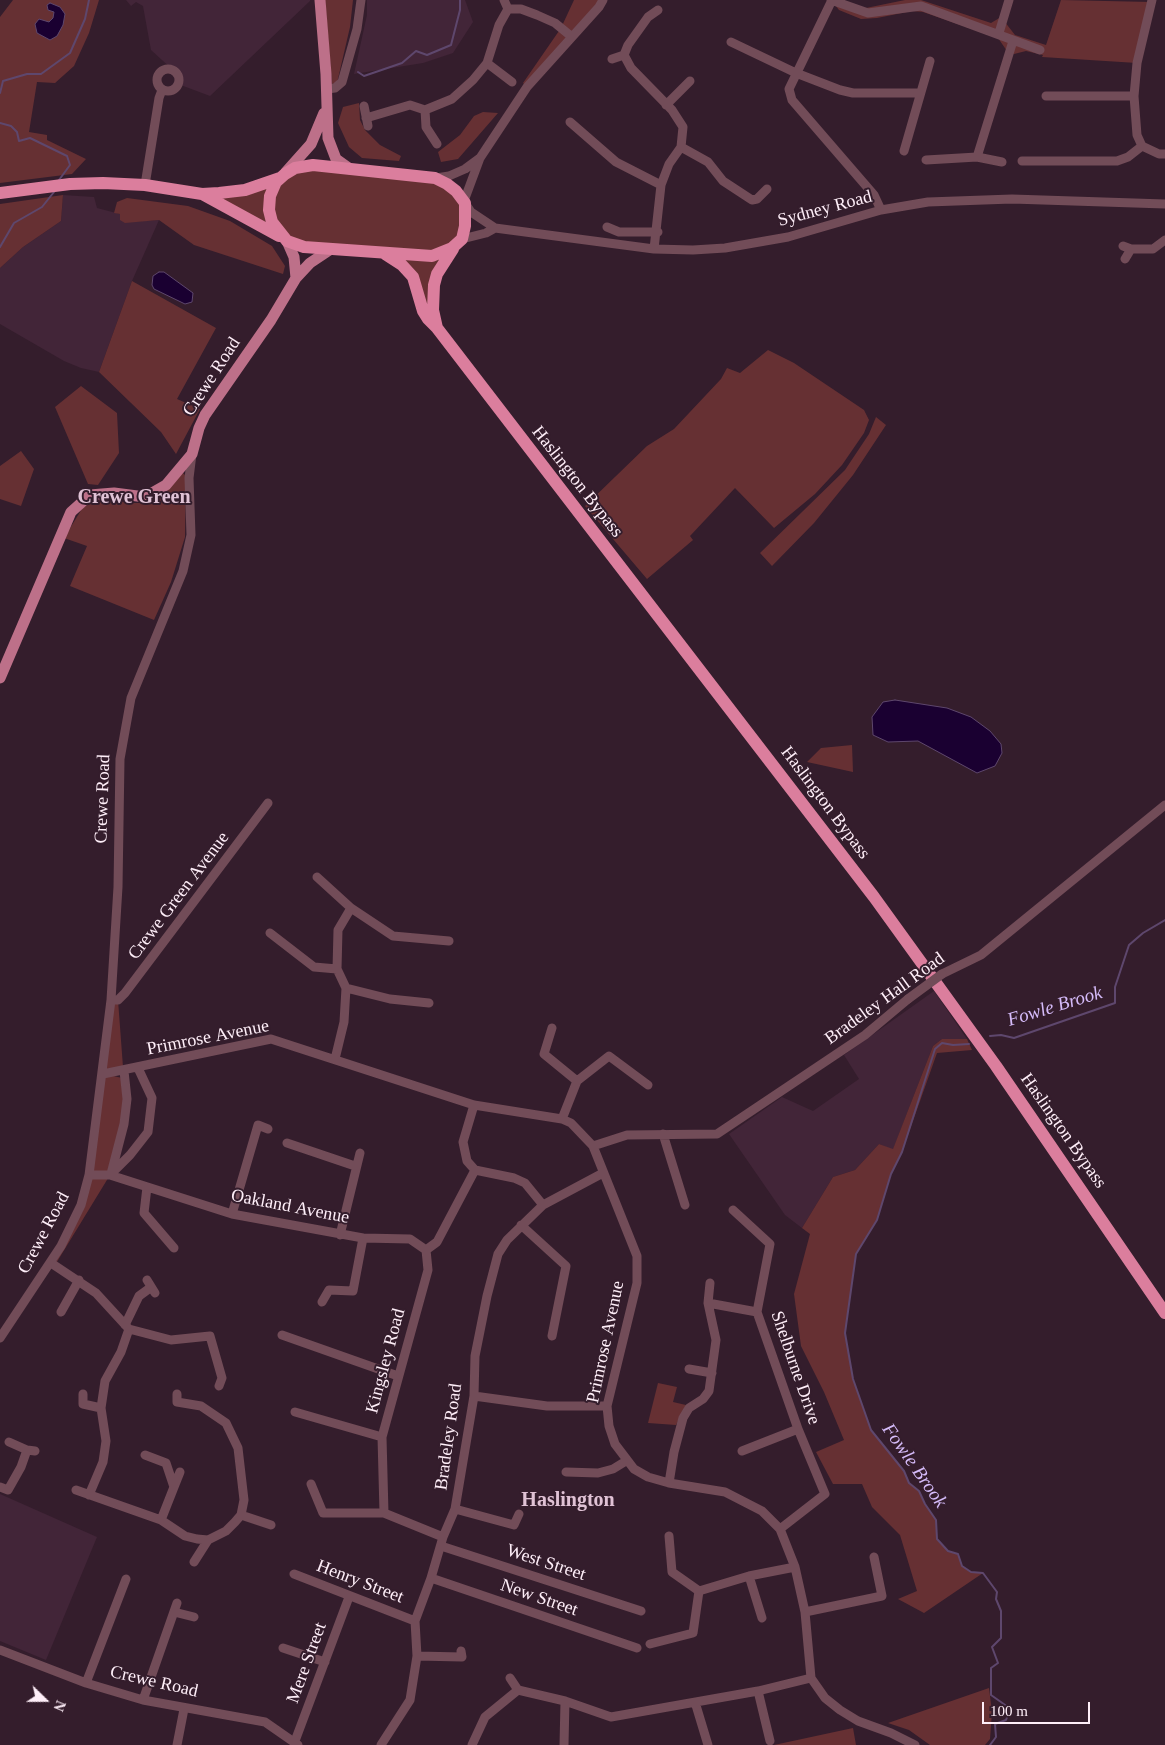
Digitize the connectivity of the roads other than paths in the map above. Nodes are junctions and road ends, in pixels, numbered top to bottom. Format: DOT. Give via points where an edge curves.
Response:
graph roads {
  1 [pos="320,0"];
  2 [pos="362,0"];
  3 [pos="504,0"];
  4 [pos="603,0"];
  5 [pos="831,0"];
  6 [pos="1009,0"];
  7 [pos="1152,0"];
  8 [pos="508,9"];
  9 [pos="658,10"];
  10 [pos="999,33"];
  11 [pos="572,37"];
  12 [pos="1013,41"];
  13 [pos="731,42"];
  14 [pos="1040,50"];
  15 [pos="624,55"];
  16 [pos="612,59"];
  17 [pos="930,61"];
  18 [pos="487,63"];
  19 [pos="796,73"];
  20 [pos="690,81"];
  21 [pos="512,82"];
  22 [pos="326,89"];
  23 [pos="162,90"];
  24 [pos="919,93"];
  25 [pos="1046,96"];
  26 [pos="1134,96"];
  27 [pos="666,105"];
  28 [pos="364,106"];
  29 [pos="326,108"];
  30 [pos="425,110"];
  31 [pos="570,122"];
  32 [pos="437,144"];
  33 [pos="681,146"];
  34 [pos="1142,146"];
  35 [pos="904,150"];
  36 [pos="1165,154"];
  37 [pos="977,157"];
  38 [pos="480,158"];
  39 [pos="926,160"];
  40 [pos="1022,161"];
  41 [pos="1002,162"];
  42 [pos="352,170"];
  43 [pos="282,176"];
  44 [pos="435,178"];
  45 [pos="145,185"];
  46 [pos="661,186"];
  47 [pos="767,189"];
  48 [pos="0,193"];
  49 [pos="202,194"];
  50 [pos="464,202"];
  51 [pos="1165,204"];
  52 [pos="881,210"];
  53 [pos="495,228"];
  54 [pos="607,228"];
  55 [pos="658,232"];
  56 [pos="286,240"];
  57 [pos="1165,240"];
  58 [pos="460,241"];
  59 [pos="331,249"];
  60 [pos="654,249"];
  61 [pos="385,254"];
  62 [pos="1125,259"];
  63 [pos="296,278"];
  64 [pos="437,328"];
  65 [pos="192,454"];
  66 [pos="0,678"];
  67 [pos="268,803"];
  68 [pos="1165,804"];
  69 [pos="317,877"];
  70 [pos="351,908"];
  71 [pos="270,933"];
  72 [pos="449,941"];
  73 [pos="337,969"];
  74 [pos="346,988"];
  75 [pos="111,1000"];
  76 [pos="428,1003"];
  77 [pos="552,1028"];
  78 [pos="335,1059"];
  79 [pos="138,1068"];
  80 [pos="124,1071"];
  81 [pos="103,1074"];
  82 [pos="577,1081"];
  83 [pos="648,1085"];
  84 [pos="474,1105"];
  85 [pos="562,1119"];
  86 [pos="268,1129"];
  87 [pos="663,1134"];
  88 [pos="287,1143"];
  89 [pos="593,1146"];
  90 [pos="360,1153"];
  91 [pos="355,1166"];
  92 [pos="475,1170"];
  93 [pos="603,1173"];
  94 [pos="89,1175"];
  95 [pos="110,1175"];
  96 [pos="146,1187"];
  97 [pos="543,1205"];
  98 [pos="685,1206"];
  99 [pos="733,1210"];
  100 [pos="232,1214"];
  101 [pos="521,1225"];
  102 [pos="340,1235"];
  103 [pos="363,1238"];
  104 [pos="174,1248"];
  105 [pos="426,1250"];
  106 [pos="51,1263"];
  107 [pos="79,1280"];
  108 [pos="710,1283"];
  109 [pos="151,1287"];
  110 [pos="322,1302"];
  111 [pos="708,1303"];
  112 [pos="61,1312"];
  113 [pos="757,1312"];
  114 [pos="1165,1313"];
  115 [pos="127,1327"];
  116 [pos="282,1335"];
  117 [pos="552,1336"];
  118 [pos="0,1338"];
  119 [pos="688,1369"];
  120 [pos="712,1373"];
  121 [pos="398,1376"];
  122 [pos="220,1386"];
  123 [pos="83,1394"];
  124 [pos="474,1396"];
  125 [pos="175,1402"];
  126 [pos="607,1406"];
  127 [pos="101,1408"];
  128 [pos="295,1412"];
  129 [pos="798,1429"];
  130 [pos="382,1437"];
  131 [pos="10,1442"];
  132 [pos="742,1451"];
  133 [pos="146,1455"];
  134 [pos="626,1462"];
  135 [pos="180,1472"];
  136 [pos="566,1472"];
  137 [pos="669,1483"];
  138 [pos="311,1484"];
  139 [pos="0,1487"];
  140 [pos="174,1487"];
  141 [pos="76,1490"];
  142 [pos="89,1495"];
  143 [pos="455,1509"];
  144 [pos="384,1513"];
  145 [pos="519,1514"];
  146 [pos="241,1515"];
  147 [pos="161,1520"];
  148 [pos="271,1525"];
  149 [pos="780,1529"];
  150 [pos="670,1536"];
  151 [pos="208,1540"];
  152 [pos="442,1541"];
  153 [pos="874,1557"];
  154 [pos="194,1562"];
  155 [pos="795,1567"];
  156 [pos="294,1574"];
  157 [pos="749,1576"];
  158 [pos="431,1578"];
  159 [pos="126,1579"];
  160 [pos="699,1591"];
  161 [pos="348,1597"];
  162 [pos="641,1611"];
  163 [pos="805,1612"];
  164 [pos="194,1617"];
  165 [pos="762,1618"];
  166 [pos="414,1621"];
  167 [pos="650,1644"];
  168 [pos="283,1648"];
  169 [pos="637,1648"];
  170 [pos="0,1650"];
  171 [pos="462,1650"];
  172 [pos="417,1656"];
  173 [pos="325,1662"];
  174 [pos="510,1678"];
  175 [pos="811,1678"];
  176 [pos="86,1683"];
  177 [pos="518,1690"];
  178 [pos="758,1692"];
  179 [pos="142,1700"];
  180 [pos="565,1701"];
  181 [pos="695,1702"];
  182 [pos="184,1708"];
  183 [pos="770,1741"];
  184 [pos="296,1743"];
  185 [pos="177,1745"];
  186 [pos="381,1745"];
  187 [pos="472,1745"];
  188 [pos="564,1745"];
  189 [pos="708,1745"];
  190 [pos="915,1745"];
  1 -- 22 [label="main road"];
  2 -- 22 [label="street" via="342,82 335,88"];
  3 -- 8 [label="street"];
  4 -- 11 [label="street"];
  5 -- 10 [label="street" via="868,14 921,6"];
  5 -- 19 [label="street"];
  6 -- 10 [label="street"];
  7 -- 26 [label="street" via="1137,63"];
  8 -- 11 [label="street" via="521,9 537,15 555,23"];
  8 -- 18 [label="street" via="499,25"];
  9 -- 15 [label="street" via="648,17"];
  10 -- 12 [label="street"];
  11 -- 38 [label="street" via="532,79"];
  12 -- 14 [label="street"];
  12 -- 37 [label="street"];
  13 -- 19 [label="street"];
  15 -- 16 [label="street"];
  15 -- 27 [label="street" via="631,68"];
  17 -- 24 [label="street"];
  18 -- 21 [label="street"];
  18 -- 30 [label="street" via="452,99"];
  19 -- 24 [label="street" via="853,93"];
  19 -- 52 [label="street" via="790,89 793,103 874,195"];
  20 -- 27 [label="street"];
  22 -- 29 [label="main road"];
  23 -- 45 [label="street"];
  24 -- 35 [label="street"];
  25 -- 26 [label="street"];
  26 -- 34 [label="street" via="1137,135"];
  27 -- 33 [label="street" via="682,124"];
  28 -- 30 [label="street" via="367,122 410,105"];
  29 -- 42 [label="main road" via="328,138 333,154 341,165"];
  29 -- 43 [label="main road" via="312,144"];
  30 -- 32 [label="street" via="426,128"];
  31 -- 46 [label="street" via="616,162"];
  33 -- 46 [label="street" via="669,164"];
  33 -- 47 [label="street" via="708,162 723,181 752,200"];
  34 -- 36 [label="street"];
  34 -- 40 [label="street" via="1117,162"];
  37 -- 39 [label="street"];
  37 -- 41 [label="street"];
  38 -- 44 [label="street" via="457,172"];
  38 -- 50 [label="street"];
  42 -- 43 [label="highway" via="308,165"];
  42 -- 44 [label="highway"];
  43 -- 49 [label="highway" via="245,190"];
  43 -- 56 [label="highway" via="270,196 269,210 274,226"];
  44 -- 50 [label="highway" via="456,190"];
  45 -- 48 [label="highway" via="70,184"];
  45 -- 49 [label="highway"];
  46 -- 55 [label="street"];
  49 -- 56 [label="highway"];
  50 -- 53 [label="street, Sydney Road" via="472,212"];
  50 -- 58 [label="highway" via="465,226"];
  51 -- 52 [label="street, Sydney Road" via="970,199"];
  52 -- 60 [label="street, Sydney Road" via="788,237 725,248"];
  53 -- 58 [label="street, Sydney Road"];
  53 -- 60 [label="street, Sydney Road"];
  54 -- 55 [label="street" via="618,232"];
  55 -- 60 [label="street"];
  56 -- 59 [label="highway" via="304,248"];
  56 -- 63 [label="main road" via="294,256"];
  57 -- 62 [label="street" via="1153,249 1127,247"];
  58 -- 61 [label="highway" via="432,256"];
  58 -- 64 [label="highway, Haslington Bypass" via="445,260 434,284 433,310"];
  59 -- 61 [label="highway"];
  59 -- 63 [label="main road, Crewe Road" via="310,262"];
  61 -- 64 [label="highway, Haslington Bypass" via="402,265 413,278 423,311"];
  63 -- 65 [label="main road, Crewe Road" via="205,415"];
  64 -- 114 [label="highway, Haslington Bypass" via="874,897 996,1066"];
  65 -- 66 [label="main road" via="154,493 145,497 114,493 90,496 71,512"];
  65 -- 75 [label="street, Crewe Road" via="189,478 191,535 183,571 131,698 120,758 118,887"];
  67 -- 75 [label="street, Crewe Green Avenue" via="125,993 118,1000"];
  68 -- 87 [label="street, Bradeley Hall Road, bridge" via="982,955 942,974 865,1035 717,1134"];
  69 -- 70 [label="street"];
  70 -- 72 [label="street" via="393,936"];
  70 -- 73 [label="street" via="338,930"];
  71 -- 73 [label="street" via="314,967"];
  73 -- 74 [label="street"];
  74 -- 76 [label="street" via="390,999"];
  74 -- 78 [label="street" via="344,1022"];
  75 -- 81 [label="street, Crewe Road"];
  77 -- 82 [label="street" via="544,1054"];
  78 -- 79 [label="street, Primrose Avenue" via="271,1039"];
  78 -- 84 [label="street, Primrose Avenue"];
  79 -- 80 [label="street, Primrose Avenue"];
  79 -- 95 [label="street" via="152,1098 148,1132"];
  80 -- 81 [label="street, Primrose Avenue"];
  80 -- 95 [label="street" via="127,1099 124,1124"];
  81 -- 94 [label="street, Crewe Road"];
  82 -- 83 [label="street" via="609,1056"];
  82 -- 85 [label="street"];
  84 -- 85 [label="street, Primrose Avenue"];
  84 -- 92 [label="street" via="463,1142 467,1161"];
  85 -- 89 [label="street, Primrose Avenue" via="580,1130"];
  86 -- 100 [label="street" via="258,1126"];
  87 -- 89 [label="street, Bradeley Hall Road" via="627,1134"];
  87 -- 98 [label="street"];
  88 -- 91 [label="street"];
  89 -- 93 [label="street, Primrose Avenue"];
  90 -- 91 [label="street"];
  91 -- 102 [label="street"];
  92 -- 97 [label="street" via="525,1183"];
  92 -- 105 [label="street" via="437,1242"];
  93 -- 97 [label="street, Bradeley Road"];
  93 -- 126 [label="street, Primrose Avenue" via="637,1256 637,1283"];
  94 -- 95 [label="street, Oakland Avenue"];
  94 -- 106 [label="street, Crewe Road" via="81,1205"];
  95 -- 96 [label="street, Oakland Avenue"];
  96 -- 100 [label="street, Oakland Avenue"];
  96 -- 104 [label="street" via="144,1213"];
  97 -- 101 [label="street, Bradeley Road"];
  99 -- 113 [label="street, Shelburne Drive" via="770,1244"];
  100 -- 102 [label="street, Oakland Avenue"];
  101 -- 117 [label="street" via="566,1266"];
  101 -- 124 [label="street, Bradeley Road" via="498,1254 486,1296 475,1356"];
  102 -- 103 [label="street, Oakland Avenue"];
  103 -- 105 [label="street, Oakland Avenue" via="410,1239"];
  103 -- 110 [label="street" via="353,1292 329,1290"];
  105 -- 121 [label="street, Kingsley Road" via="428,1270"];
  106 -- 107 [label="street"];
  106 -- 118 [label="street, Crewe Road"];
  107 -- 112 [label="street"];
  107 -- 115 [label="street" via="96,1293"];
  108 -- 111 [label="street"];
  109 -- 115 [label="street" via="140,1296"];
  111 -- 113 [label="street"];
  111 -- 120 [label="street" via="716,1340"];
  113 -- 129 [label="street, Shelburne Drive"];
  115 -- 122 [label="street" via="171,1340 210,1336 222,1378"];
  115 -- 127 [label="street" via="121,1352 105,1381"];
  116 -- 121 [label="street"];
  119 -- 120 [label="street"];
  120 -- 137 [label="street" via="709,1391 689,1408 681,1423"];
  121 -- 130 [label="street, Kingsley Road"];
  123 -- 127 [label="street" via="80,1406"];
  124 -- 126 [label="street" via="547,1406"];
  124 -- 143 [label="street, Bradeley Road"];
  125 -- 146 [label="street" via="201,1406 226,1423 238,1448 242,1469 244,1500"];
  126 -- 134 [label="street, Primrose Avenue" via="615,1444"];
  127 -- 142 [label="street" via="106,1441 103,1462"];
  128 -- 130 [label="street"];
  129 -- 132 [label="street"];
  129 -- 149 [label="street, Shelburne Drive" via="825,1494"];
  130 -- 144 [label="street, Kingsley Road"];
  131 -- 139 [label="street" via="31,1450 8,1490"];
  133 -- 140 [label="street" via="166,1463"];
  134 -- 136 [label="street" via="598,1473"];
  134 -- 137 [label="street, Primrose Avenue" via="648,1477"];
  135 -- 140 [label="street"];
  137 -- 149 [label="street, Primrose Avenue" via="726,1492 762,1511"];
  138 -- 144 [label="street" via="323,1513"];
  140 -- 147 [label="street"];
  141 -- 142 [label="street"];
  142 -- 147 [label="street"];
  143 -- 145 [label="street" via="514,1525"];
  143 -- 152 [label="street, Bradeley Road"];
  144 -- 152 [label="street"];
  146 -- 148 [label="street"];
  146 -- 151 [label="street" via="226,1531"];
  147 -- 151 [label="street" via="185,1536"];
  149 -- 155 [label="street, Primrose Avenue"];
  150 -- 160 [label="street" via="672,1572"];
  151 -- 154 [label="street"];
  152 -- 158 [label="street, Bradeley Road"];
  152 -- 162 [label="street, West Street"];
  153 -- 163 [label="street" via="882,1596"];
  155 -- 157 [label="street"];
  155 -- 163 [label="street, Primrose Avenue"];
  156 -- 161 [label="street, Henry Street"];
  157 -- 160 [label="street"];
  157 -- 165 [label="street"];
  158 -- 166 [label="street, Bradeley Road"];
  158 -- 169 [label="street, New Street"];
  159 -- 176 [label="street"];
  160 -- 167 [label="street" via="694,1633"];
  161 -- 166 [label="street, Henry Street"];
  161 -- 173 [label="street, Mere Street"];
  163 -- 175 [label="street, Primrose Avenue"];
  164 -- 179 [label="street" via="175,1608"];
  166 -- 172 [label="street, Bradeley Road"];
  168 -- 173 [label="street"];
  170 -- 176 [label="street, Crewe Road"];
  171 -- 172 [label="street" via="462,1657"];
  172 -- 186 [label="street, Bradeley Road" via="410,1700"];
  173 -- 184 [label="street, Mere Street"];
  174 -- 177 [label="street"];
  175 -- 178 [label="street"];
  175 -- 190 [label="street" via="825,1698 840,1710"];
  176 -- 179 [label="street, Crewe Road"];
  177 -- 180 [label="street"];
  177 -- 187 [label="street" via="485,1716"];
  178 -- 181 [label="street"];
  178 -- 183 [label="street"];
  179 -- 182 [label="street, Crewe Road"];
  180 -- 181 [label="street" via="611,1717"];
  180 -- 188 [label="street"];
  181 -- 189 [label="street"];
  182 -- 184 [label="street, Crewe Road" via="265,1722"];
  182 -- 185 [label="street"];
}
